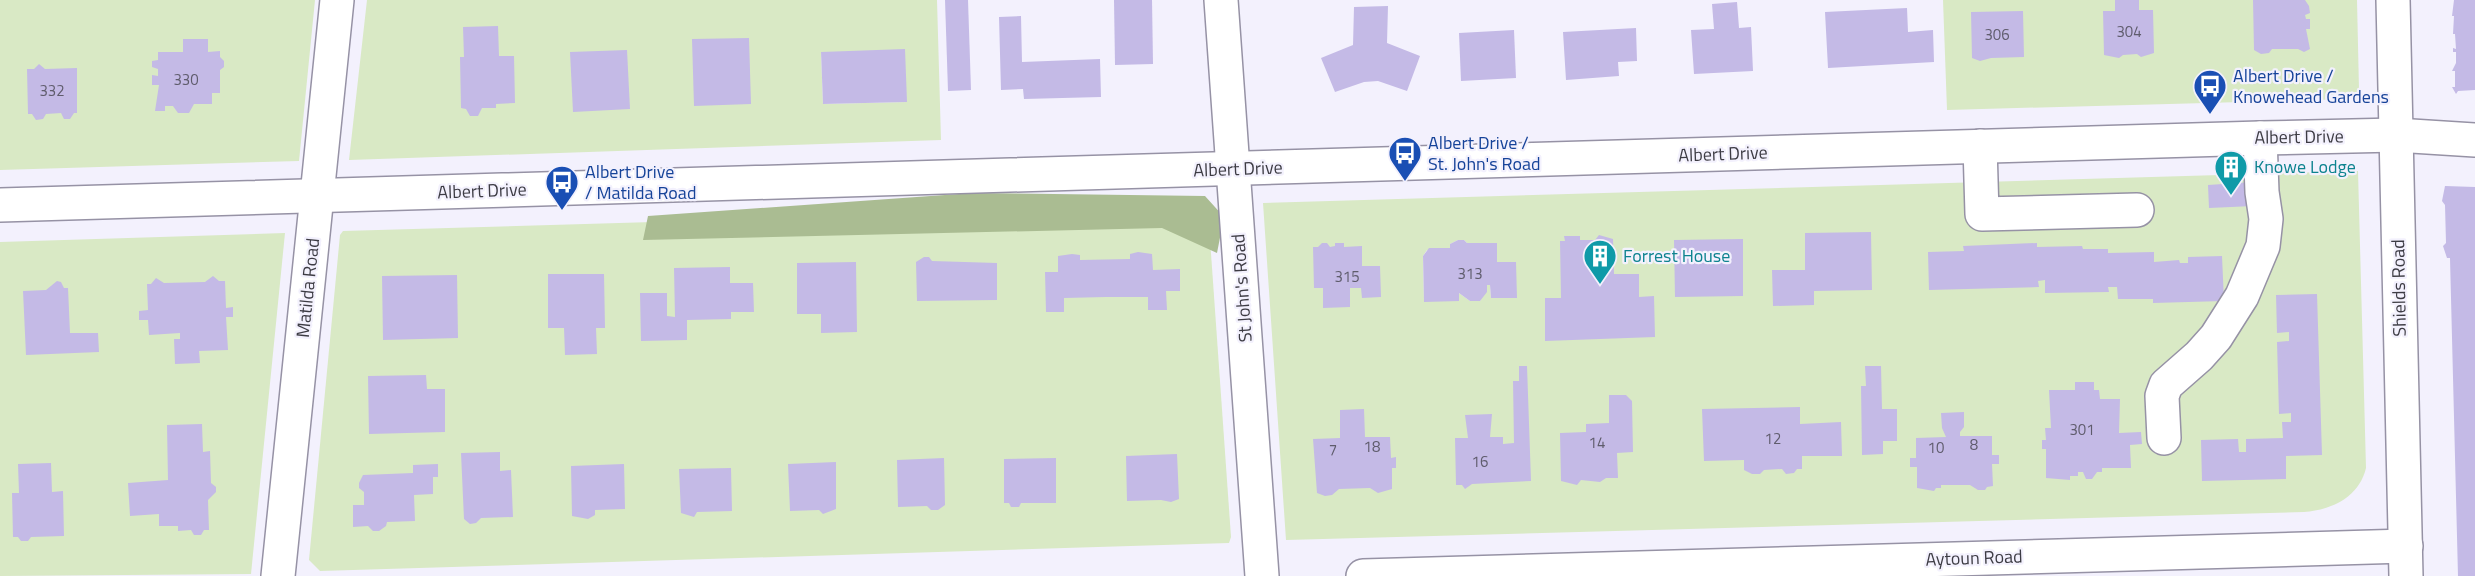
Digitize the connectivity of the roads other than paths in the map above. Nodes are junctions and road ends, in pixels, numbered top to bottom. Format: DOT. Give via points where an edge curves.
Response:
graph roads {
  1 [pos="337,0"];
  2 [pos="1221,0"];
  3 [pos="2393,0"];
  4 [pos="2396,135"];
  5 [pos="2260,138"];
  6 [pos="2475,140"];
  7 [pos="1980,146"];
  8 [pos="1233,170"];
  9 [pos="317,195"];
  10 [pos="0,205"];
  11 [pos="2138,210"];
  12 [pos="2164,438"];
  13 [pos="2406,561"];
  14 [pos="278,576"];
  15 [pos="1262,576"];
  16 [pos="1363,576"];
  1 -- 9 [label="street, Matilda Road"];
  2 -- 8 [label="street, St John's Road"];
  3 -- 4 [label="street, Shields Road"];
  4 -- 5 [label="street, Albert Drive"];
  4 -- 6 [label="street, Albert Drive"];
  4 -- 13 [label="street, Shields Road"];
  5 -- 7 [label="street, Albert Drive"];
  5 -- 12 [label="street" via="2266,219 2263,246 2242,296 2216,337 2166,384 2162,396"];
  7 -- 8 [label="street, Albert Drive"];
  7 -- 11 [label="street" via="1982,214"];
  8 -- 9 [label="street, Albert Drive"];
  8 -- 15 [label="street, St John's Road"];
  9 -- 10 [label="street, Albert Drive"];
  9 -- 14 [label="street, Matilda Road"];
  13 -- 16 [label="street, Aytoun Road"];
}
